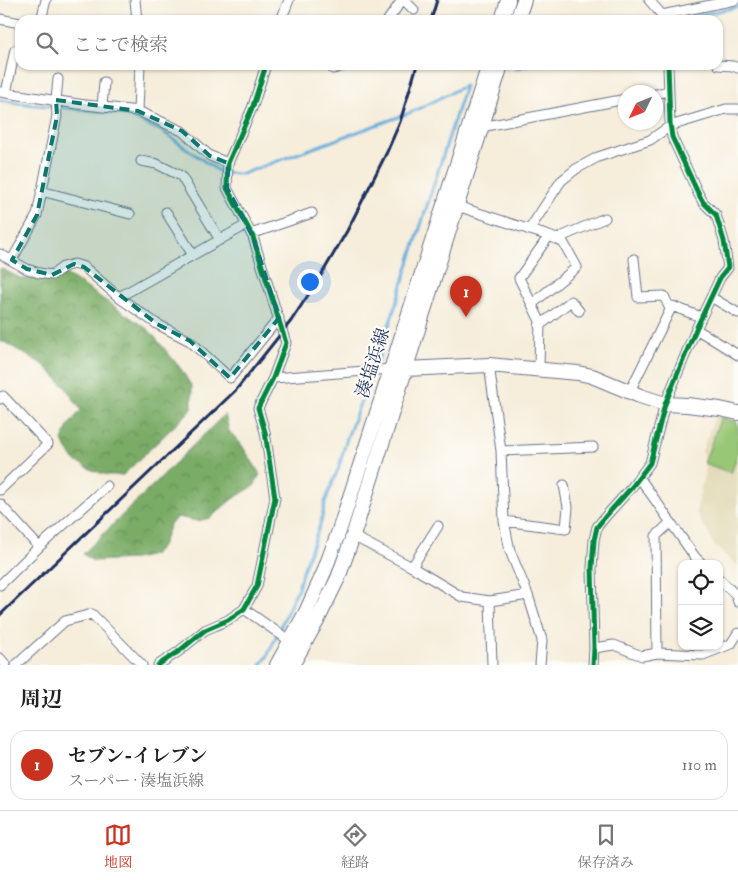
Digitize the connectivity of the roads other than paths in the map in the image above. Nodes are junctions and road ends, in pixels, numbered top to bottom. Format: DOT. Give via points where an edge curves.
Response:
graph roads {
  1 [pos="46,0"];
  2 [pos="135,0"];
  3 [pos="289,0"];
  4 [pos="403,0"];
  5 [pos="508,0"];
  6 [pos="524,0"];
  7 [pos="648,0"];
  8 [pos="736,0"];
  9 [pos="414,10"];
  10 [pos="42,15"];
  11 [pos="136,15"];
  12 [pos="283,15"];
  13 [pos="392,15"];
  14 [pos="504,15"];
  15 [pos="519,15"];
  16 [pos="661,15"];
  17 [pos="672,15"];
  18 [pos="0,19"];
  19 [pos="15,22"];
  20 [pos="15,50"];
  21 [pos="723,65"];
  22 [pos="738,68"];
  23 [pos="140,70"];
  24 [pos="264,70"];
  25 [pos="487,70"];
  26 [pos="499,70"];
  27 [pos="668,70"];
  28 [pos="58,79"];
  29 [pos="104,82"];
  30 [pos="668,91"];
  31 [pos="3,92"];
  32 [pos="663,92"];
  33 [pos="618,101"];
  34 [pos="56,105"];
  35 [pos="102,107"];
  36 [pos="738,109"];
  37 [pos="138,111"];
  38 [pos="670,126"];
  39 [pos="481,127"];
  40 [pos="141,160"];
  41 [pos="228,164"];
  42 [pos="41,192"];
  43 [pos="457,206"];
  44 [pos="166,212"];
  45 [pos="312,212"];
  46 [pos="130,214"];
  47 [pos="605,218"];
  48 [pos="246,225"];
  49 [pos="529,230"];
  50 [pos="251,234"];
  51 [pos="552,237"];
  52 [pos="220,240"];
  53 [pos="0,254"];
  54 [pos="193,255"];
  55 [pos="634,259"];
  56 [pos="12,260"];
  57 [pos="118,297"];
  58 [pos="711,297"];
  59 [pos="532,304"];
  60 [pos="670,309"];
  61 [pos="579,311"];
  62 [pos="738,313"];
  63 [pos="701,317"];
  64 [pos="278,318"];
  65 [pos="539,326"];
  66 [pos="696,328"];
  67 [pos="738,355"];
  68 [pos="488,365"];
  69 [pos="391,369"];
  70 [pos="406,369"];
  71 [pos="539,369"];
  72 [pos="273,378"];
  73 [pos="630,391"];
  74 [pos="0,399"];
  75 [pos="665,404"];
  76 [pos="738,413"];
  77 [pos="593,447"];
  78 [pos="501,450"];
  79 [pos="639,477"];
  80 [pos="564,485"];
  81 [pos="106,486"];
  82 [pos="0,490"];
  83 [pos="0,504"];
  84 [pos="504,521"];
  85 [pos="671,522"];
  86 [pos="438,526"];
  87 [pos="353,536"];
  88 [pos="39,548"];
  89 [pos="698,560"];
  90 [pos="412,567"];
  91 [pos="723,583"];
  92 [pos="0,585"];
  93 [pos="528,595"];
  94 [pos="490,601"];
  95 [pos="738,602"];
  96 [pos="244,609"];
  97 [pos="737,635"];
  98 [pos="290,641"];
  99 [pos="594,648"];
  100 [pos="658,653"];
  101 [pos="0,658"];
  102 [pos="6,665"];
  103 [pos="16,665"];
  104 [pos="142,665"];
  105 [pos="158,665"];
  106 [pos="277,665"];
  107 [pos="292,665"];
  108 [pos="492,665"];
  109 [pos="540,665"];
  110 [pos="593,665"];
  1 -- 10 [label="street"];
  2 -- 11 [label="street"];
  3 -- 12 [label="street"];
  4 -- 9 [label="street"];
  4 -- 13 [label="street"];
  5 -- 14 [label="main road"];
  6 -- 15 [label="main road"];
  7 -- 16 [label="street"];
  8 -- 17 [label="street"];
  18 -- 19 [label="street"];
  20 -- 31 [label="street"];
  21 -- 22 [label="street"];
  23 -- 37 [label="street"];
  24 -- 41 [label="street"];
  25 -- 69 [label="main road, 湊塩浜線"];
  26 -- 39 [label="main road, 湊塩浜線"];
  27 -- 30 [label="street"];
  28 -- 34 [label="street"];
  29 -- 35 [label="street"];
  30 -- 32 [label="street"];
  30 -- 38 [label="street"];
  31 -- 34 [label="street"];
  33 -- 39 [label="street"];
  34 -- 35 [label="street"];
  34 -- 42 [label="street" via="57,116"];
  35 -- 37 [label="street"];
  36 -- 38 [label="street" via="726,109"];
  37 -- 41 [label="street" via="182,131 210,156"];
  38 -- 49 [label="street" via="650,140 598,157 576,169 561,181"];
  38 -- 58 [label="street" via="698,193 716,215 724,241 728,268"];
  39 -- 43 [label="main road, 湊塩浜線"];
  40 -- 52 [label="street" via="182,176"];
  41 -- 48 [label="street" via="227,188"];
  42 -- 46 [label="street"];
  42 -- 56 [label="street" via="36,215"];
  43 -- 49 [label="street"];
  43 -- 70 [label="main road, 湊塩浜線"];
  44 -- 54 [label="street"];
  45 -- 50 [label="street"];
  47 -- 51 [label="street"];
  48 -- 50 [label="street"];
  48 -- 52 [label="street"];
  49 -- 51 [label="street"];
  50 -- 64 [label="street"];
  51 -- 59 [label="street" via="519,278"];
  51 -- 59 [label="street" via="564,242 577,267"];
  52 -- 54 [label="street"];
  53 -- 56 [label="street"];
  54 -- 57 [label="street"];
  55 -- 60 [label="street" via="638,297 664,296"];
  56 -- 57 [label="street" via="28,269 52,275 74,264 84,267"];
  57 -- 64 [label="street" via="157,324 190,341 230,378"];
  58 -- 62 [label="street"];
  58 -- 63 [label="street"];
  59 -- 65 [label="street"];
  60 -- 63 [label="street" via="672,306"];
  60 -- 73 [label="street"];
  61 -- 65 [label="street" via="571,301"];
  63 -- 66 [label="street"];
  64 -- 72 [label="street" via="286,343"];
  65 -- 71 [label="street"];
  66 -- 67 [label="street"];
  66 -- 75 [label="street"];
  68 -- 70 [label="main road"];
  68 -- 71 [label="main road"];
  68 -- 78 [label="street"];
  69 -- 72 [label="street"];
  69 -- 98 [label="main road, 湊塩浜線" via="324,572"];
  70 -- 87 [label="main road, 湊塩浜線"];
  71 -- 73 [label="main road" via="578,372"];
  72 -- 96 [label="street" via="258,408 275,498 257,586"];
  73 -- 75 [label="main road"];
  74 -- 82 [label="street" via="2,396 48,444"];
  75 -- 76 [label="main road"];
  75 -- 79 [label="street" via="650,463"];
  77 -- 78 [label="street"];
  78 -- 84 [label="street"];
  79 -- 85 [label="street"];
  79 -- 99 [label="street" via="597,527 592,568"];
  80 -- 84 [label="street" via="568,508 566,529"];
  81 -- 88 [label="street"];
  83 -- 88 [label="street"];
  84 -- 93 [label="street" via="510,552"];
  85 -- 89 [label="street"];
  85 -- 100 [label="street" via="656,536"];
  86 -- 90 [label="street"];
  87 -- 90 [label="street"];
  87 -- 107 [label="main road, 湊塩浜線" via="338,578"];
  88 -- 92 [label="street"];
  90 -- 94 [label="street" via="462,597"];
  91 -- 95 [label="street" via="736,595"];
  93 -- 94 [label="street"];
  93 -- 109 [label="street" via="542,640"];
  94 -- 108 [label="street"];
  96 -- 98 [label="street"];
  96 -- 105 [label="street" via="205,630"];
  97 -- 100 [label="street" via="731,644 703,655"];
  98 -- 106 [label="main road, 湊塩浜線"];
  99 -- 100 [label="street" via="614,645 642,656"];
  99 -- 110 [label="street"];
  101 -- 102 [label="street"];
  103 -- 104 [label="street" via="65,621 92,614"];
}
